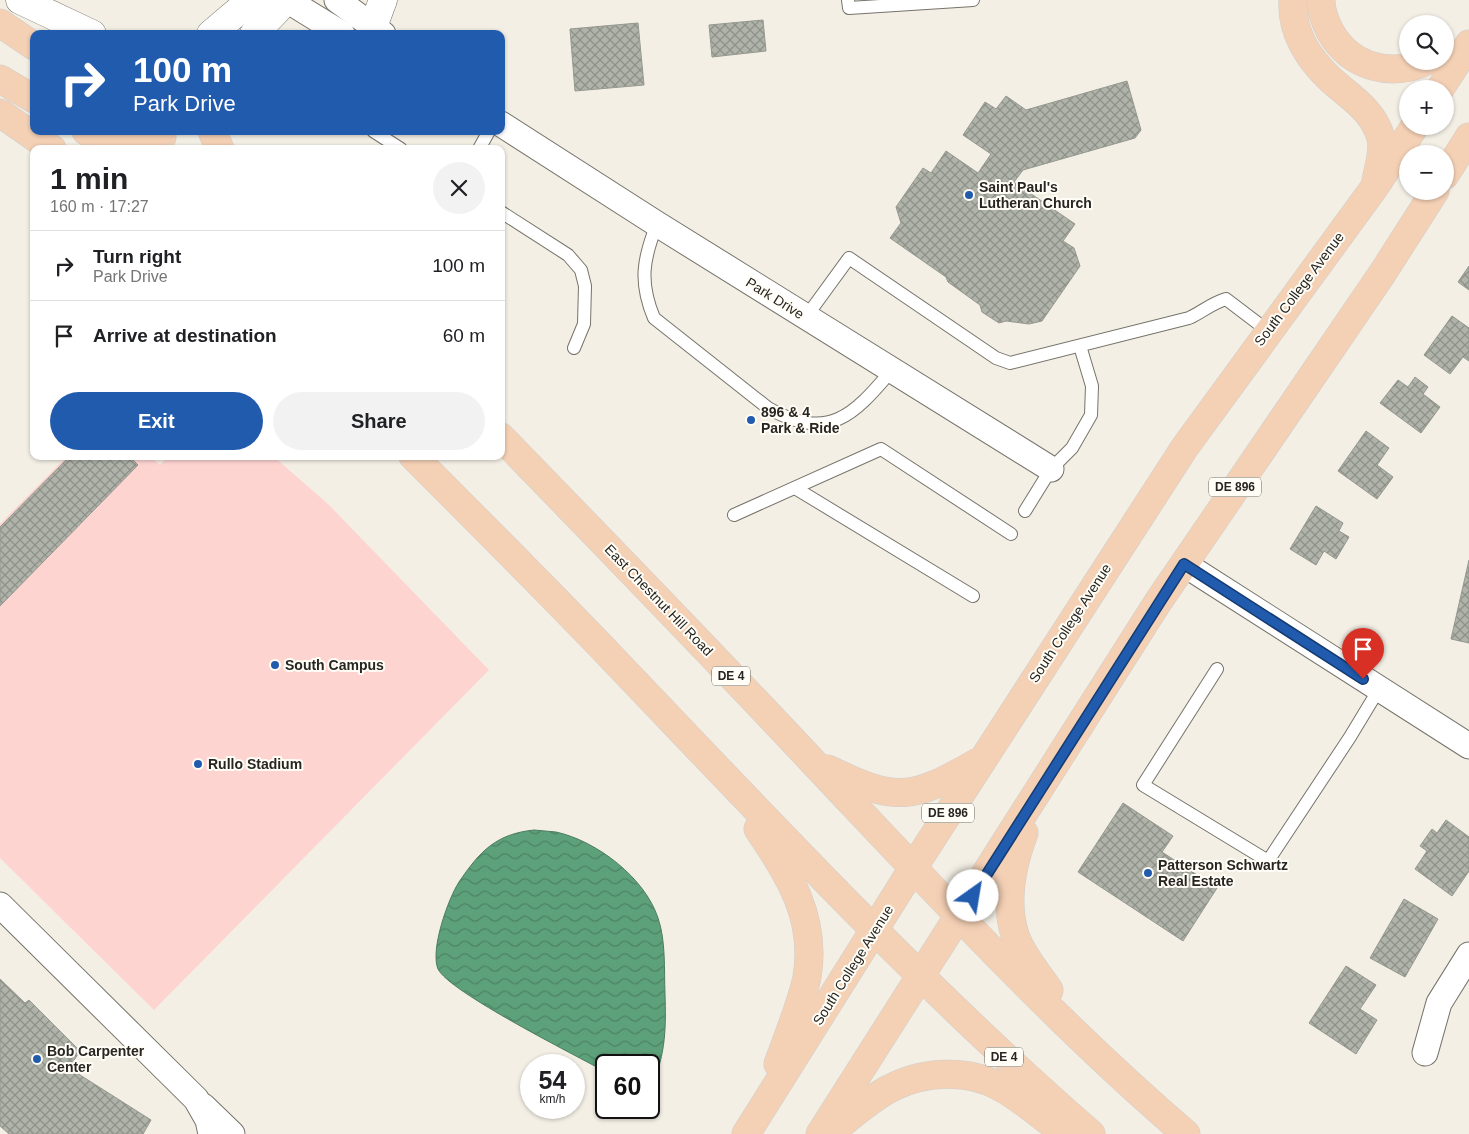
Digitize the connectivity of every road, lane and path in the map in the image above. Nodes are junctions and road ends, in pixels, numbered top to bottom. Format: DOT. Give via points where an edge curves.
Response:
graph roads {
  1 [pos="20,0"];
  2 [pos="216,0"];
  3 [pos="257,0"];
  4 [pos="282,0"];
  5 [pos="287,0"];
  6 [pos="337,0"];
  7 [pos="383,0"];
  8 [pos="848,0"];
  9 [pos="972,0"];
  10 [pos="1293,0"];
  11 [pos="1321,0"];
  12 [pos="0,23"];
  13 [pos="84,30"];
  14 [pos="212,30"];
  15 [pos="214,30"];
  16 [pos="258,30"];
  17 [pos="336,30"];
  18 [pos="378,30"];
  19 [pos="30,43"];
  20 [pos="1469,43"];
  21 [pos="1454,49"];
  22 [pos="1399,69"];
  23 [pos="0,79"];
  24 [pos="1446,80"];
  25 [pos="30,98"];
  26 [pos="0,113"];
  27 [pos="505,127"];
  28 [pos="30,134"];
  29 [pos="32,135"];
  30 [pos="92,135"];
  31 [pos="379,135"];
  32 [pos="1409,135"];
  33 [pos="165,137"];
  34 [pos="1469,137"];
  35 [pos="46,145"];
  36 [pos="109,145"];
  37 [pos="144,145"];
  38 [pos="395,145"];
  39 [pos="1454,161"];
  40 [pos="1374,188"];
  41 [pos="1428,200"];
  42 [pos="505,215"];
  43 [pos="657,224"];
  44 [pos="806,317"];
  45 [pos="1268,331"];
  46 [pos="1080,346"];
  47 [pos="574,348"];
  48 [pos="892,370"];
  49 [pos="505,441"];
  50 [pos="417,460"];
  51 [pos="1051,469"];
  52 [pos="795,488"];
  53 [pos="1024,512"];
  54 [pos="734,515"];
  55 [pos="1011,534"];
  56 [pos="1184,564"];
  57 [pos="973,596"];
  58 [pos="1217,669"];
  59 [pos="1379,689"];
  60 [pos="1469,746"];
  61 [pos="984,758"];
  62 [pos="814,762"];
  63 [pos="716,766"];
  64 [pos="1042,787"];
  65 [pos="913,868"];
  66 [pos="0,905"];
  67 [pos="959,918"];
  68 [pos="875,930"];
  69 [pos="1469,955"];
  70 [pos="921,976"];
  71 [pos="1074,1030"];
  72 [pos="1425,1053"];
  73 [pos="196,1099"];
  74 [pos="766,1101"];
  75 [pos="211,1134"];
  76 [pos="232,1134"];
  77 [pos="746,1134"];
  78 [pos="820,1134"];
  79 [pos="828,1134"];
  80 [pos="1066,1134"];
  81 [pos="1090,1134"];
  82 [pos="1186,1134"];
  1 -- 13 [label="street"];
  2 -- 14 [label="street"];
  3 -- 15 [label="street" via="244,6"];
  4 -- 16 [label="street" via="278,9"];
  5 -- 17 [label="street"];
  6 -- 18 [label="street"];
  7 -- 18 [label="street"];
  8 -- 9 [label="lane" via="849,8"];
  10 -- 40 [label="main road" via="1292,18 1308,55 1372,116 1381,139 1381,157"];
  11 -- 22 [label="main road" via="1327,26 1339,46 1355,60 1374,67"];
  12 -- 19 [label="main road"];
  20 -- 21 [label="main road"];
  20 -- 24 [label="main road"];
  23 -- 25 [label="main road"];
  26 -- 28 [label="main road"];
  27 -- 43 [label="street, Park Drive"];
  29 -- 35 [label="main road"];
  30 -- 36 [label="main road"];
  31 -- 38 [label="lane"];
  32 -- 40 [label="main road, South College Avenue / DE 896"];
  33 -- 37 [label="main road"];
  34 -- 39 [label="main road"];
  40 -- 45 [label="main road, South College Avenue / DE 896"];
  41 -- 56 [label="main road, DE 896" via="1382,274"];
  42 -- 47 [label="lane" via="568,255 581,270 585,286 584,324"];
  43 -- 44 [label="street, Park Drive"];
  43 -- 48 [label="lane" via="645,254 644,276 645,297 654,318 768,408 786,419 825,424 863,405"];
  44 -- 46 [label="lane" via="849,258 996,358 1010,363"];
  44 -- 48 [label="street, Park Drive"];
  45 -- 46 [label="lane" via="1226,299 1189,318"];
  45 -- 61 [label="main road, South College Avenue / DE 896" via="1185,447"];
  46 -- 51 [label="lane" via="1092,386 1091,415 1072,448"];
  48 -- 51 [label="street, Park Drive"];
  49 -- 62 [label="main road, East Chestnut Hill Road / DE 4"];
  50 -- 63 [label="main road, DE 4"];
  51 -- 53 [label="lane"];
  52 -- 54 [label="lane"];
  52 -- 55 [label="lane" via="881,449"];
  52 -- 57 [label="lane"];
  56 -- 59 [label="street"];
  56 -- 64 [label="main road, DE 896"];
  58 -- 59 [label="lane" via="1143,785 1268,862"];
  59 -- 60 [label="street"];
  61 -- 62 [label="main road" via="943,782 918,791 892,793 865,787"];
  61 -- 65 [label="main road, South College Avenue / DE 896"];
  62 -- 65 [label="main road, East Chestnut Hill Road / DE 4"];
  63 -- 68 [label="main road, DE 4"];
  63 -- 74 [label="main road" via="789,875 802,907 808,939 807,977"];
  64 -- 67 [label="main road"];
  64 -- 71 [label="main road, DE 896" via="1010,879 1011,911 1015,936"];
  65 -- 67 [label="main road, East Chestnut Hill Road / DE 4"];
  65 -- 68 [label="main road, South College Avenue / DE 896"];
  66 -- 73 [label="street"];
  67 -- 70 [label="main road"];
  67 -- 71 [label="main road, DE 4"];
  68 -- 70 [label="main road, DE 4"];
  68 -- 74 [label="main road, South College Avenue"];
  69 -- 72 [label="street" via="1439,1003"];
  70 -- 78 [label="main road"];
  70 -- 81 [label="main road, DE 4"];
  71 -- 82 [label="main road, DE 4"];
  73 -- 75 [label="street" via="208,1120"];
  73 -- 76 [label="street"];
  74 -- 77 [label="main road, South College Avenue"];
  79 -- 80 [label="main road" via="892,1087 945,1074 971,1076 1000,1086"];
}
